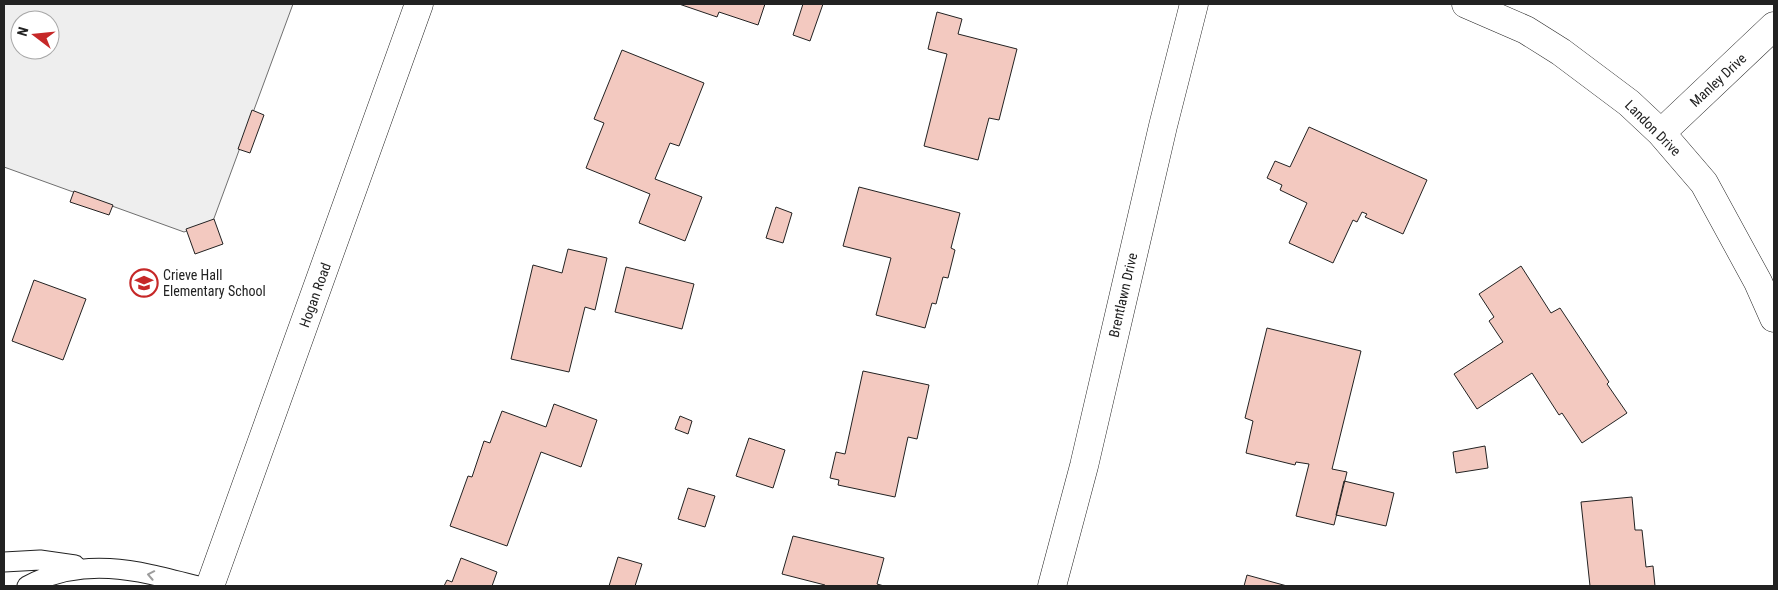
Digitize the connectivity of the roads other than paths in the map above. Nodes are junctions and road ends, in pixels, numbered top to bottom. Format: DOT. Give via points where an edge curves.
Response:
graph roads {
  1 [pos="419,4"];
  2 [pos="1194,4"];
  3 [pos="1466,4"];
  4 [pos="1774,26"];
  5 [pos="1660,133"];
  6 [pos="1774,318"];
  7 [pos="4,562"];
  8 [pos="116,569"];
  9 [pos="37,583"];
  10 [pos="198,586"];
  11 [pos="210,586"];
  12 [pos="1052,586"];
  1 -- 11 [label="street, Hogan Road"];
  2 -- 12 [label="street, Brentlawn Drive" via="1084,466"];
  3 -- 5 [label="street, Landon Drive" via="1526,30 1561,52 1630,103"];
  4 -- 5 [label="street, Manley Drive"];
  5 -- 6 [label="street, Landon Drive" via="1704,183"];
  7 -- 8 [label="lane" via="40,560"];
  8 -- 9 [label="lane" via="58,572"];
  10 -- 8 [label="lane, one-way"];
}
